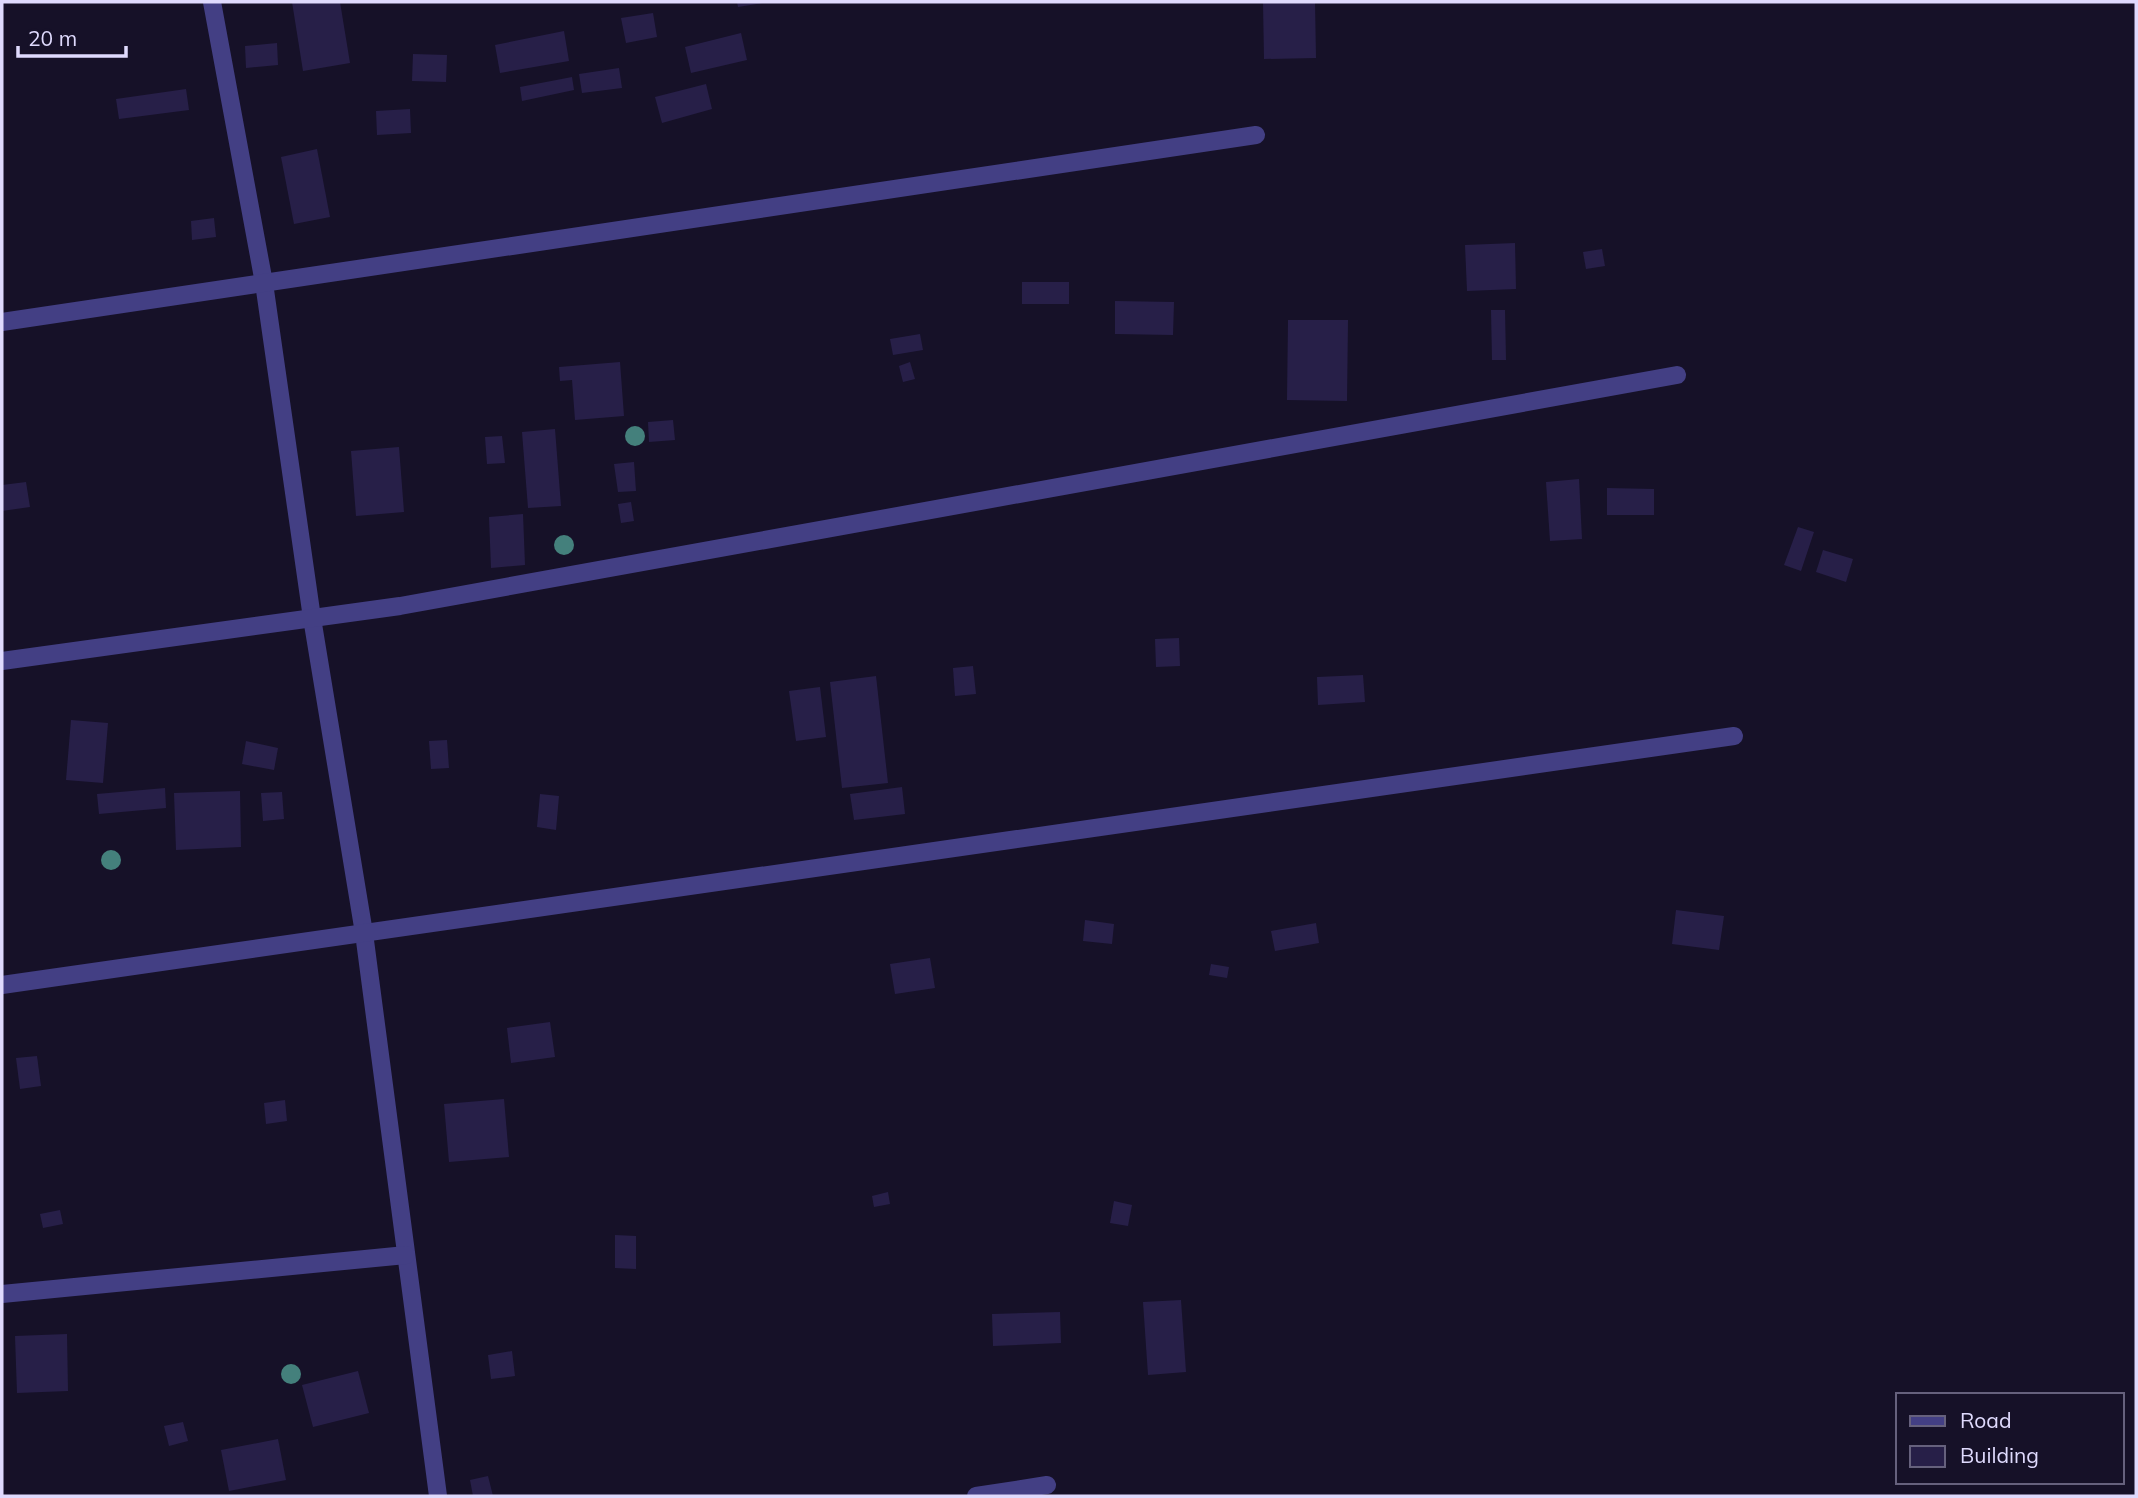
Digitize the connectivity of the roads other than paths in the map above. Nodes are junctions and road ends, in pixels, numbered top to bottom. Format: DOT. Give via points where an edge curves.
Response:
graph roads {
  1 [pos="212,2"];
  2 [pos="1256,135"];
  3 [pos="264,283"];
  4 [pos="2,322"];
  5 [pos="1677,375"];
  6 [pos="312,618"];
  7 [pos="2,661"];
  8 [pos="1734,736"];
  9 [pos="365,933"];
  10 [pos="2,985"];
  11 [pos="406,1255"];
  12 [pos="2,1294"];
  13 [pos="1047,1485"];
  14 [pos="438,1496"];
  15 [pos="976,1496"];
  1 -- 3 [label="street"];
  2 -- 3 [label="street"];
  3 -- 4 [label="street"];
  3 -- 6 [label="street"];
  5 -- 6 [label="street"];
  6 -- 7 [label="street"];
  6 -- 9 [label="street"];
  8 -- 9 [label="street"];
  9 -- 10 [label="street"];
  9 -- 11 [label="street"];
  11 -- 12 [label="street"];
  11 -- 14 [label="street"];
  13 -- 15 [label="street"];
}
